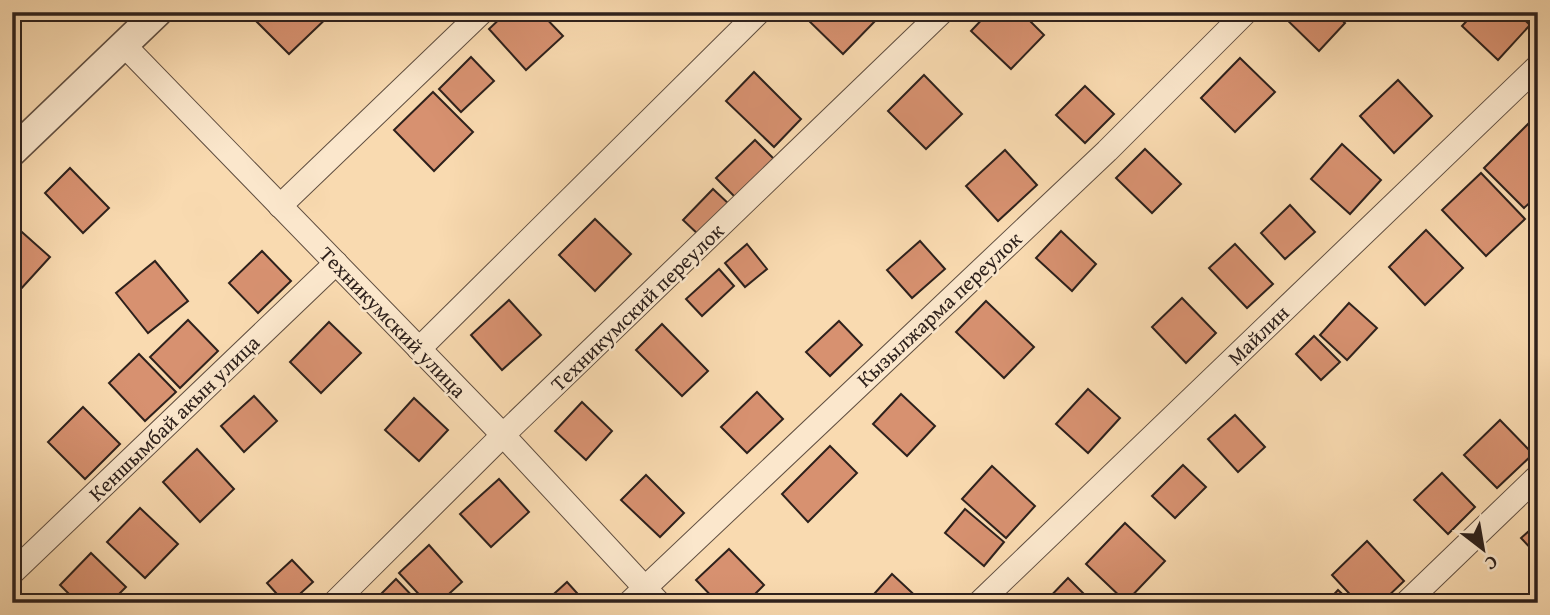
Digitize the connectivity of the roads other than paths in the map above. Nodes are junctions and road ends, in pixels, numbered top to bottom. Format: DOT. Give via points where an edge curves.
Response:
graph roads {
  1 [pos="158,12"];
  2 [pos="482,12"];
  3 [pos="759,12"];
  4 [pos="942,12"];
  5 [pos="1246,12"];
  6 [pos="124,45"];
  7 [pos="1538,66"];
  8 [pos="12,152"];
  9 [pos="280,206"];
  10 [pos="336,263"];
  11 [pos="419,349"];
  12 [pos="503,435"];
  13 [pos="1538,476"];
  14 [pos="12,573"];
  15 [pos="644,598"];
  16 [pos="334,603"];
  17 [pos="979,603"];
  18 [pos="1406,603"];
  1 -- 6 [label="street"];
  2 -- 9 [label="street"];
  3 -- 11 [label="street"];
  4 -- 12 [label="street, Техникумский переулок"];
  5 -- 15 [label="street, Кызылжарма переулок"];
  6 -- 8 [label="street"];
  6 -- 9 [label="street, Техникумский улица"];
  7 -- 17 [label="street, Майлин"];
  9 -- 10 [label="street, Техникумский улица"];
  10 -- 11 [label="street, Техникумский улица"];
  10 -- 14 [label="street, Кеншымбай акын улица"];
  11 -- 12 [label="street, Техникумский улица"];
  12 -- 15 [label="street, Техникумский улица"];
  12 -- 16 [label="street, Техникумский переулок"];
  13 -- 18 [label="street"];
}
